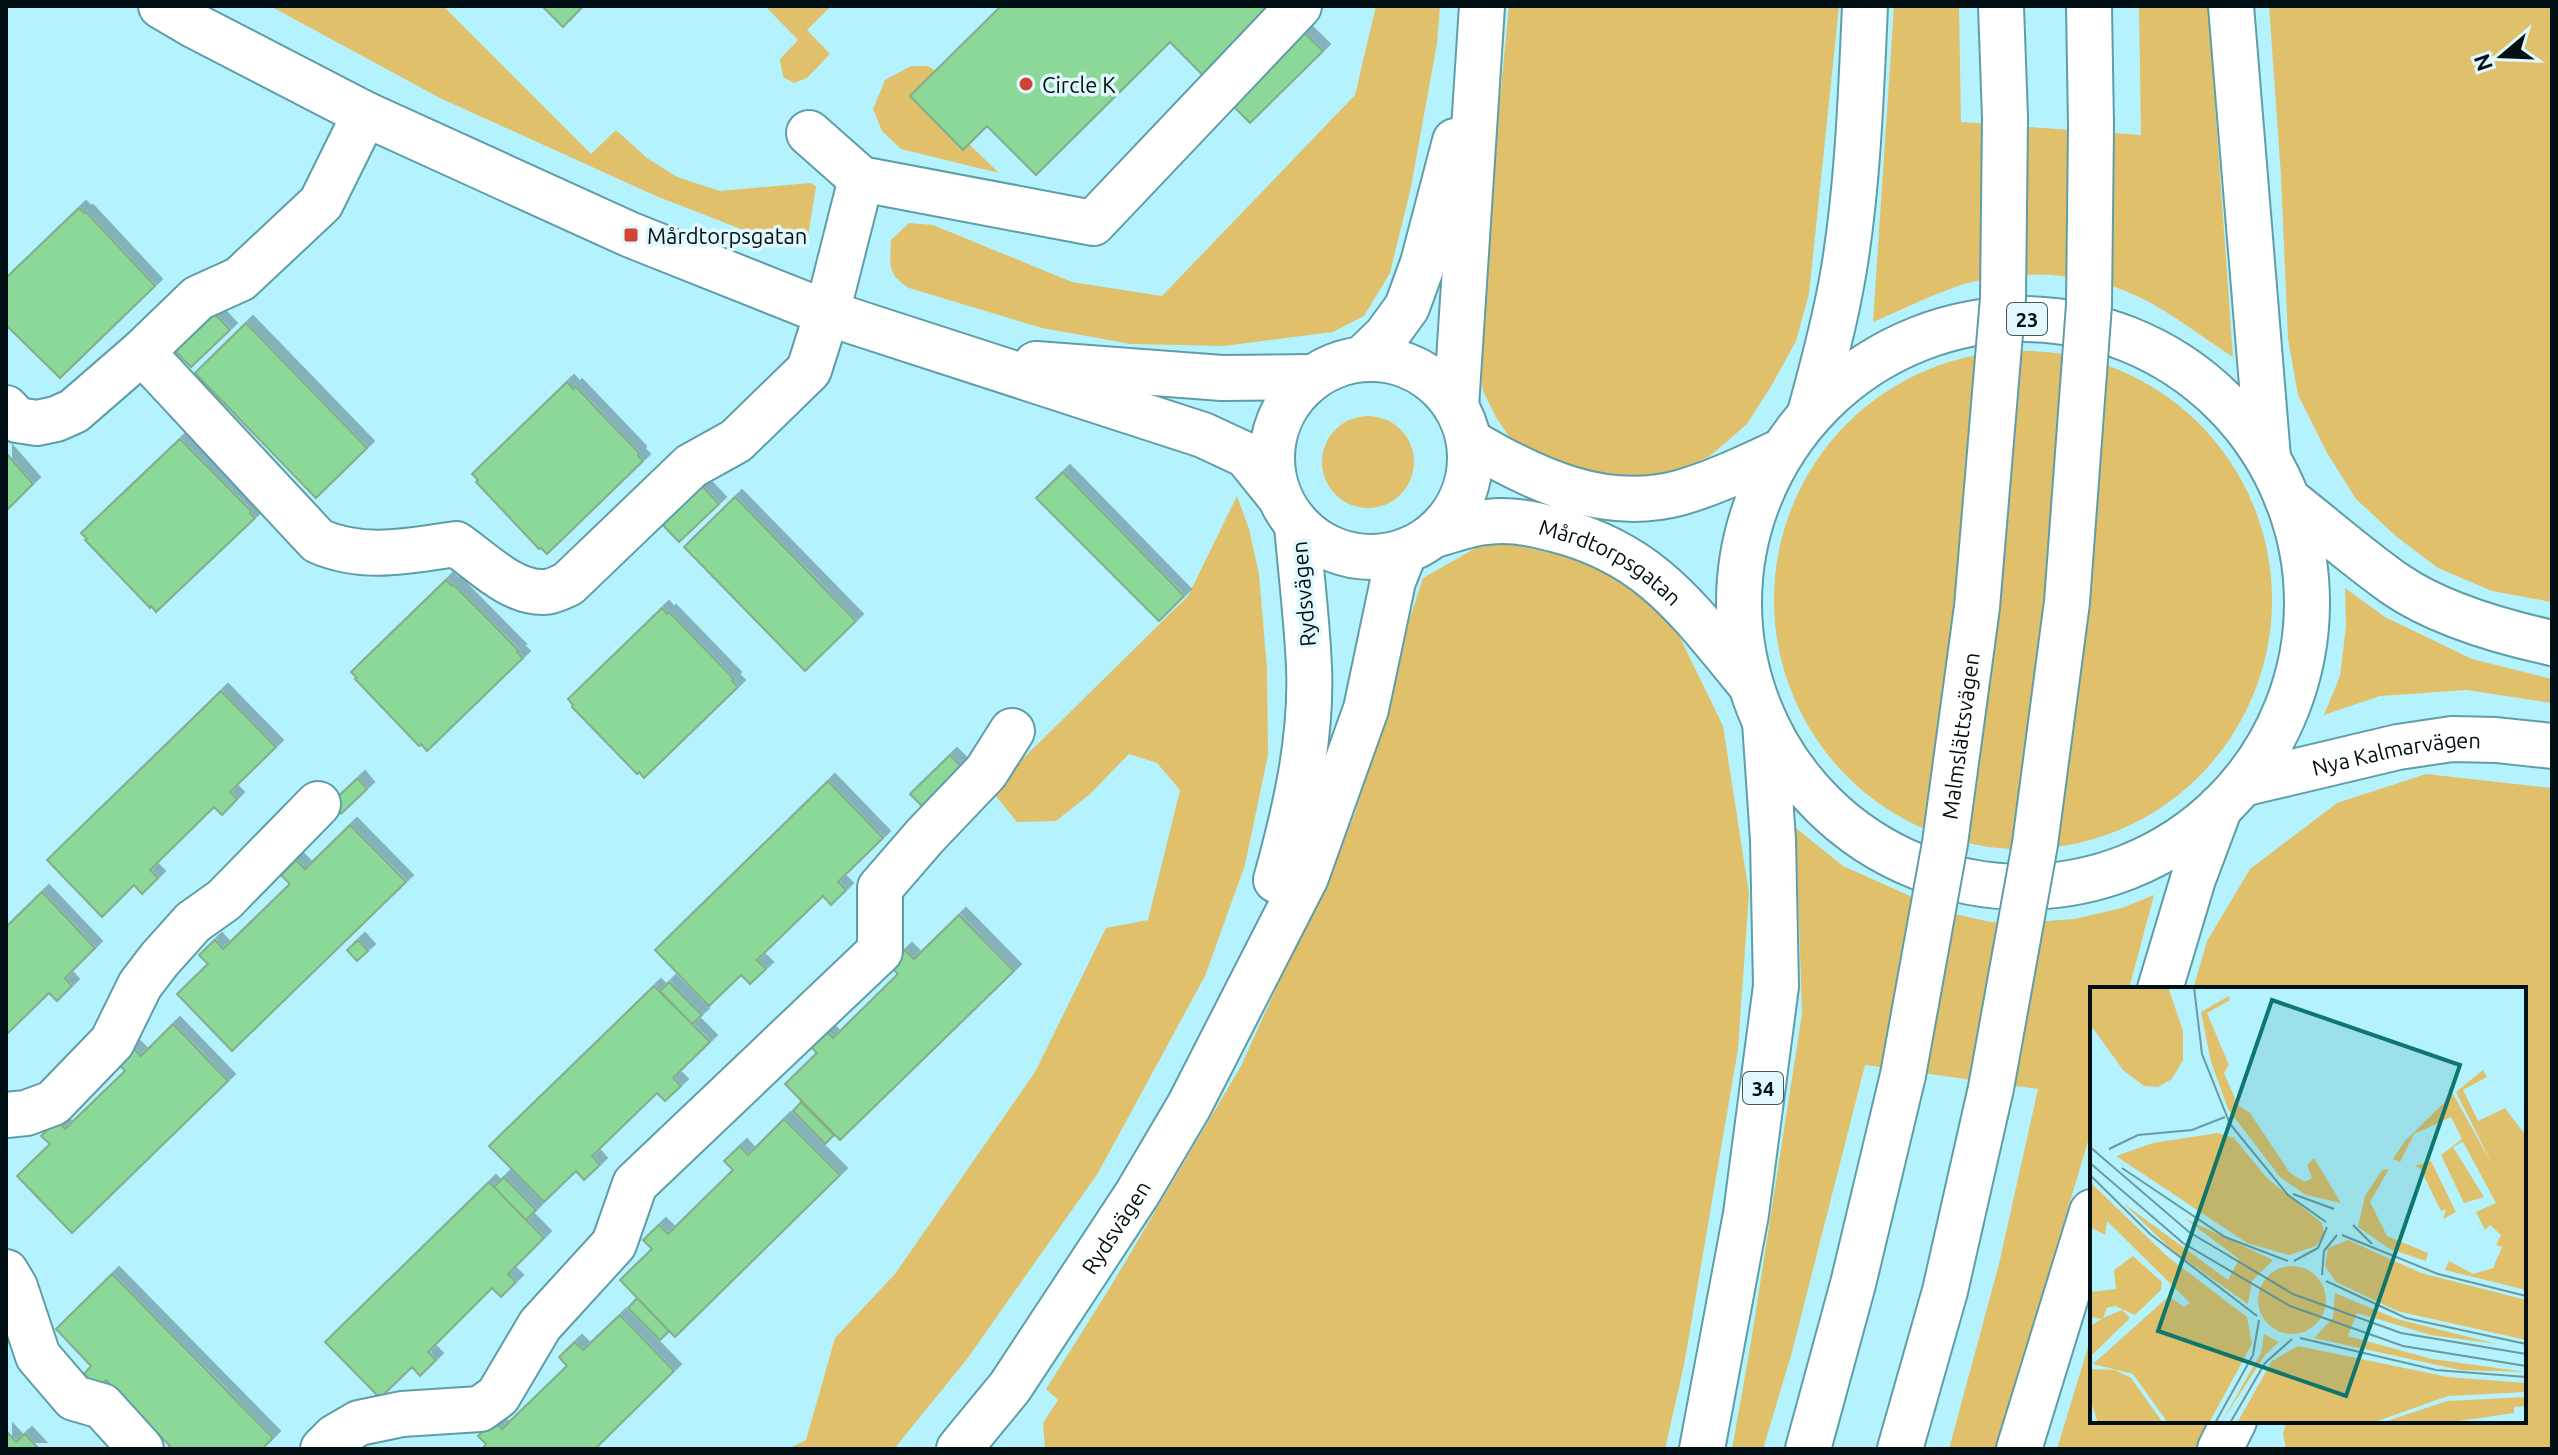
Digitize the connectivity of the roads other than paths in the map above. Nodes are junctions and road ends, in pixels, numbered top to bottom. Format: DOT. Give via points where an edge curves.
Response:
graph roads {
  1 [pos="161,6"];
  2 [pos="1299,6"];
  3 [pos="1482,6"];
  4 [pos="1865,6"];
  5 [pos="2001,6"];
  6 [pos="2089,6"];
  7 [pos="2231,6"];
  8 [pos="1477,62"];
  9 [pos="365,114"];
  10 [pos="809,133"];
  11 [pos="861,179"];
  12 [pos="827,313"];
  13 [pos="142,352"];
  14 [pos="964,359"];
  15 [pos="1362,359"];
  16 [pos="1313,377"];
  17 [pos="6,408"];
  18 [pos="1810,413"];
  19 [pos="1463,424"];
  20 [pos="1782,451"];
  21 [pos="2268,458"];
  22 [pos="2287,499"];
  23 [pos="1288,511"];
  24 [pos="1419,543"];
  25 [pos="2552,643"];
  26 [pos="1757,703"];
  27 [pos="1012,731"];
  28 [pos="2552,746"];
  29 [pos="2231,795"];
  30 [pos="318,804"];
  31 [pos="2161,987"];
  32 [pos="1246,991"];
  33 [pos="6,1115"];
  34 [pos="2090,1218"];
  35 [pos="6,1272"];
  36 [pos="2233,1423"];
  37 [pos="141,1449"];
  38 [pos="323,1449"];
  39 [pos="959,1449"];
  40 [pos="1702,1449"];
  41 [pos="1808,1449"];
  42 [pos="1900,1449"];
  43 [pos="2019,1449"];
  44 [pos="2220,1449"];
  1 -- 9 [label="main road"];
  2 -- 11 [label="main road" via="1093,223"];
  3 -- 8 [label="main road"];
  4 -- 18 [label="main road" via="1844,269"];
  5 -- 41 [label="main road, Malmslättsvägen, bridge" via="2003,298 1977,607 1945,843 1903,1075"];
  6 -- 42 [label="main road, bridge" via="2089,305 2067,602 2035,844 1991,1088 1945,1291"];
  7 -- 21 [label="main road"];
  8 -- 15 [label="main road" via="1407,307"];
  8 -- 19 [label="main road"];
  9 -- 12 [label="main road" via="631,235"];
  9 -- 13 [label="main road" via="321,203 240,279 198,298"];
  10 -- 11 [label="main road"];
  11 -- 12 [label="main road"];
  12 -- 13 [label="main road" via="809,370 736,441 691,466 568,584 547,592 508,582 456,544 376,554 338,550 318,541"];
  12 -- 14 [label="main road"];
  13 -- 17 [label="main road" via="74,411 56,419 17,420"];
  14 -- 16 [label="main road" via="1222,378"];
  14 -- 23 [label="main road" via="1203,435 1246,455"];
  15 -- 16 [label="main road"];
  15 -- 19 [label="main road" via="1387,359 1433,381"];
  16 -- 23 [label="main road" via="1292,397 1277,424 1273,478"];
  18 -- 20 [label="main road, Nya Kalmarvägen / 23"];
  18 -- 21 [label="main road, Nya Kalmarvägen / 23" via="1867,365 1919,337 2006,318 2051,320 2095,327 2176,363 2212,390"];
  19 -- 20 [label="main road" via="1536,477 1607,498 1678,493"];
  19 -- 24 [label="main road" via="1469,473 1464,491 1447,522"];
  20 -- 26 [label="main road, Nya Kalmarvägen / 23" via="1755,505 1741,564 1739,624"];
  21 -- 22 [label="main road, Nya Kalmarvägen / 23"];
  22 -- 25 [label="main road, Nya Kalmarvägen / 23" via="2398,585 2445,609"];
  22 -- 29 [label="main road, Nya Kalmarvägen / 23" via="2306,572 2304,647 2282,720 2265,753"];
  23 -- 24 [label="main road" via="1327,547 1345,554 1385,556"];
  23 -- 32 [label="main road, Rydsvägen" via="1309,670 1305,743 1296,810"];
  24 -- 26 [label="main road, Mårdtorpsgatan" via="1487,522 1530,523 1603,544 1668,589"];
  24 -- 32 [label="main road, Rydsvägen" via="1393,581 1366,709 1311,863"];
  26 -- 29 [label="main road, Nya Kalmarvägen / 23" via="1789,765 1820,803 1858,835 1946,877 1995,886 2044,886 2092,878 2139,862 2182,839"];
  26 -- 40 [label="main road, 34" via="1773,840 1776,986 1746,1214"];
  27 -- 38 [label="main road" via="986,772 880,888 880,951 635,1184 614,1244 540,1325 498,1396 480,1409 359,1423"];
  28 -- 29 [label="main road, Nya Kalmarvägen / 23" via="2452,739 2398,747"];
  29 -- 31 [label="main road" via="2193,879"];
  30 -- 33 [label="main road" via="159,960 140,985 112,1042 53,1103"];
  32 -- 39 [label="main road, Rydsvägen" via="1189,1106 1137,1194 1010,1387"];
  34 -- 43 [label="main road"];
  35 -- 37 [label="main road" via="38,1356 74,1398 102,1406"];
  36 -- 44 [label="main road"];
}
